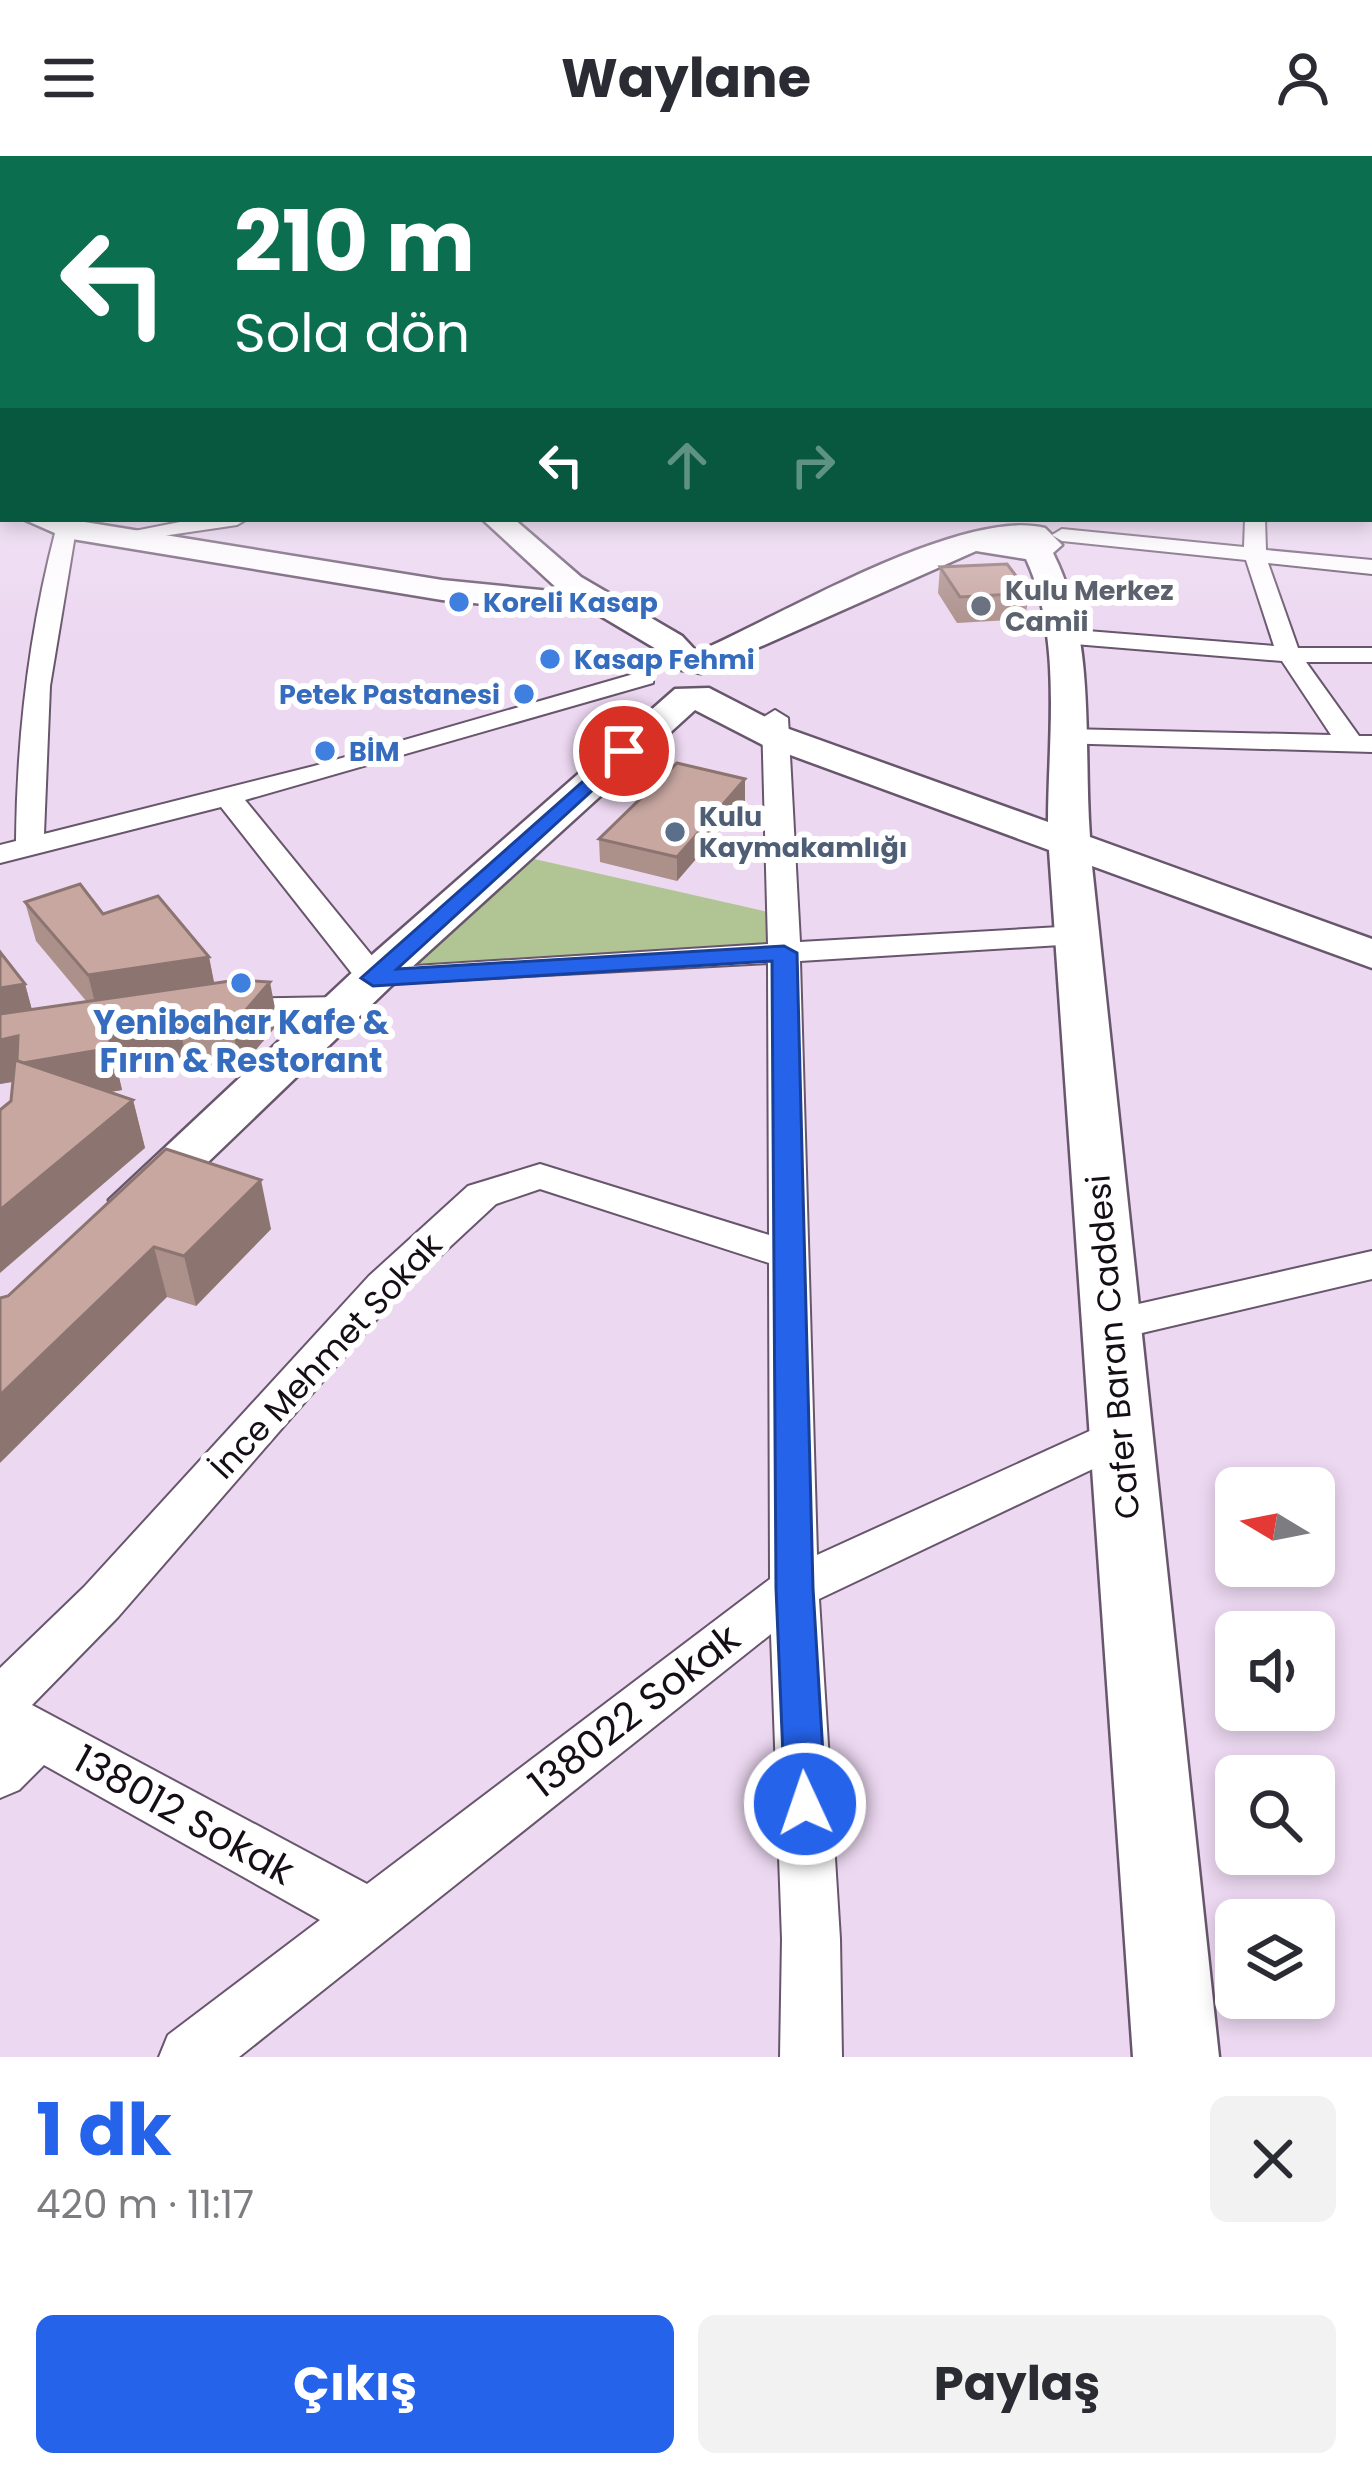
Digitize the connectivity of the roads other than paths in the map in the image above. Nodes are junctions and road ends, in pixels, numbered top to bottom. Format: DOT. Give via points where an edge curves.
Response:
graph roads {
  1 [pos="217,522"];
  2 [pos="501,522"];
  3 [pos="1255,522"];
  4 [pos="52,524"];
  5 [pos="115,537"];
  6 [pos="1040,541"];
  7 [pos="1251,556"];
  8 [pos="1372,568"];
  9 [pos="598,605"];
  10 [pos="1062,636"];
  11 [pos="1295,655"];
  12 [pos="1372,655"];
  13 [pos="644,679"];
  14 [pos="703,680"];
  15 [pos="775,728"];
  16 [pos="1066,737"];
  17 [pos="1362,744"];
  18 [pos="227,796"];
  19 [pos="30,847"];
  20 [pos="1070,848"];
  21 [pos="0,854"];
  22 [pos="1077,935"];
  23 [pos="784,953"];
  24 [pos="1372,954"];
  25 [pos="358,993"];
  26 [pos="198,1014"];
  27 [pos="103,1232"];
  28 [pos="789,1255"];
  29 [pos="1372,1265"];
  30 [pos="1112,1325"];
  31 [pos="1121,1436"];
  32 [pos="794,1588"];
  33 [pos="10,1731"];
  34 [pos="369,1916"];
  35 [pos="190,2057"];
  36 [pos="812,2057"];
  37 [pos="1176,2057"];
  1 -- 5 [label="street"];
  2 -- 9 [label="street"];
  3 -- 7 [label="street"];
  4 -- 5 [label="street"];
  4 -- 19 [label="street" via="29,755"];
  5 -- 9 [label="street" via="442,590"];
  6 -- 7 [label="street"];
  6 -- 10 [label="street, Cafer Baran Caddesi"];
  6 -- 14 [label="street" via="923,578"];
  7 -- 8 [label="street"];
  7 -- 11 [label="street" via="1261,596"];
  9 -- 14 [label="street" via="670,643"];
  10 -- 11 [label="street"];
  10 -- 16 [label="street, Cafer Baran Caddesi"];
  11 -- 12 [label="street"];
  11 -- 17 [label="street" via="1315,700"];
  13 -- 14 [label="street" via="653,668"];
  13 -- 18 [label="street"];
  14 -- 15 [label="street"];
  14 -- 25 [label="street"];
  15 -- 20 [label="street"];
  15 -- 23 [label="street"];
  16 -- 17 [label="street"];
  16 -- 20 [label="street, Cafer Baran Caddesi"];
  18 -- 19 [label="street"];
  18 -- 25 [label="street"];
  19 -- 21 [label="street"];
  20 -- 22 [label="street, Cafer Baran Caddesi"];
  20 -- 24 [label="street"];
  22 -- 23 [label="street"];
  22 -- 30 [label="street, Cafer Baran Caddesi"];
  23 -- 25 [label="street"];
  23 -- 28 [label="street"];
  25 -- 26 [label="street"];
  25 -- 27 [label="street"];
  28 -- 32 [label="street"];
  28 -- 33 [label="street, İnce Mehmet Sokak" via="540,1176 482,1195 383,1286 101,1602"];
  29 -- 30 [label="street"];
  30 -- 31 [label="street, Cafer Baran Caddesi"];
  31 -- 32 [label="street, 138022 Sokak"];
  31 -- 37 [label="street, Cafer Baran Caddesi"];
  32 -- 34 [label="street, 138022 Sokak"];
  32 -- 36 [label="street"];
  33 -- 34 [label="street, 138012 Sokak"];
  34 -- 35 [label="street, 138022 Sokak"];
}
